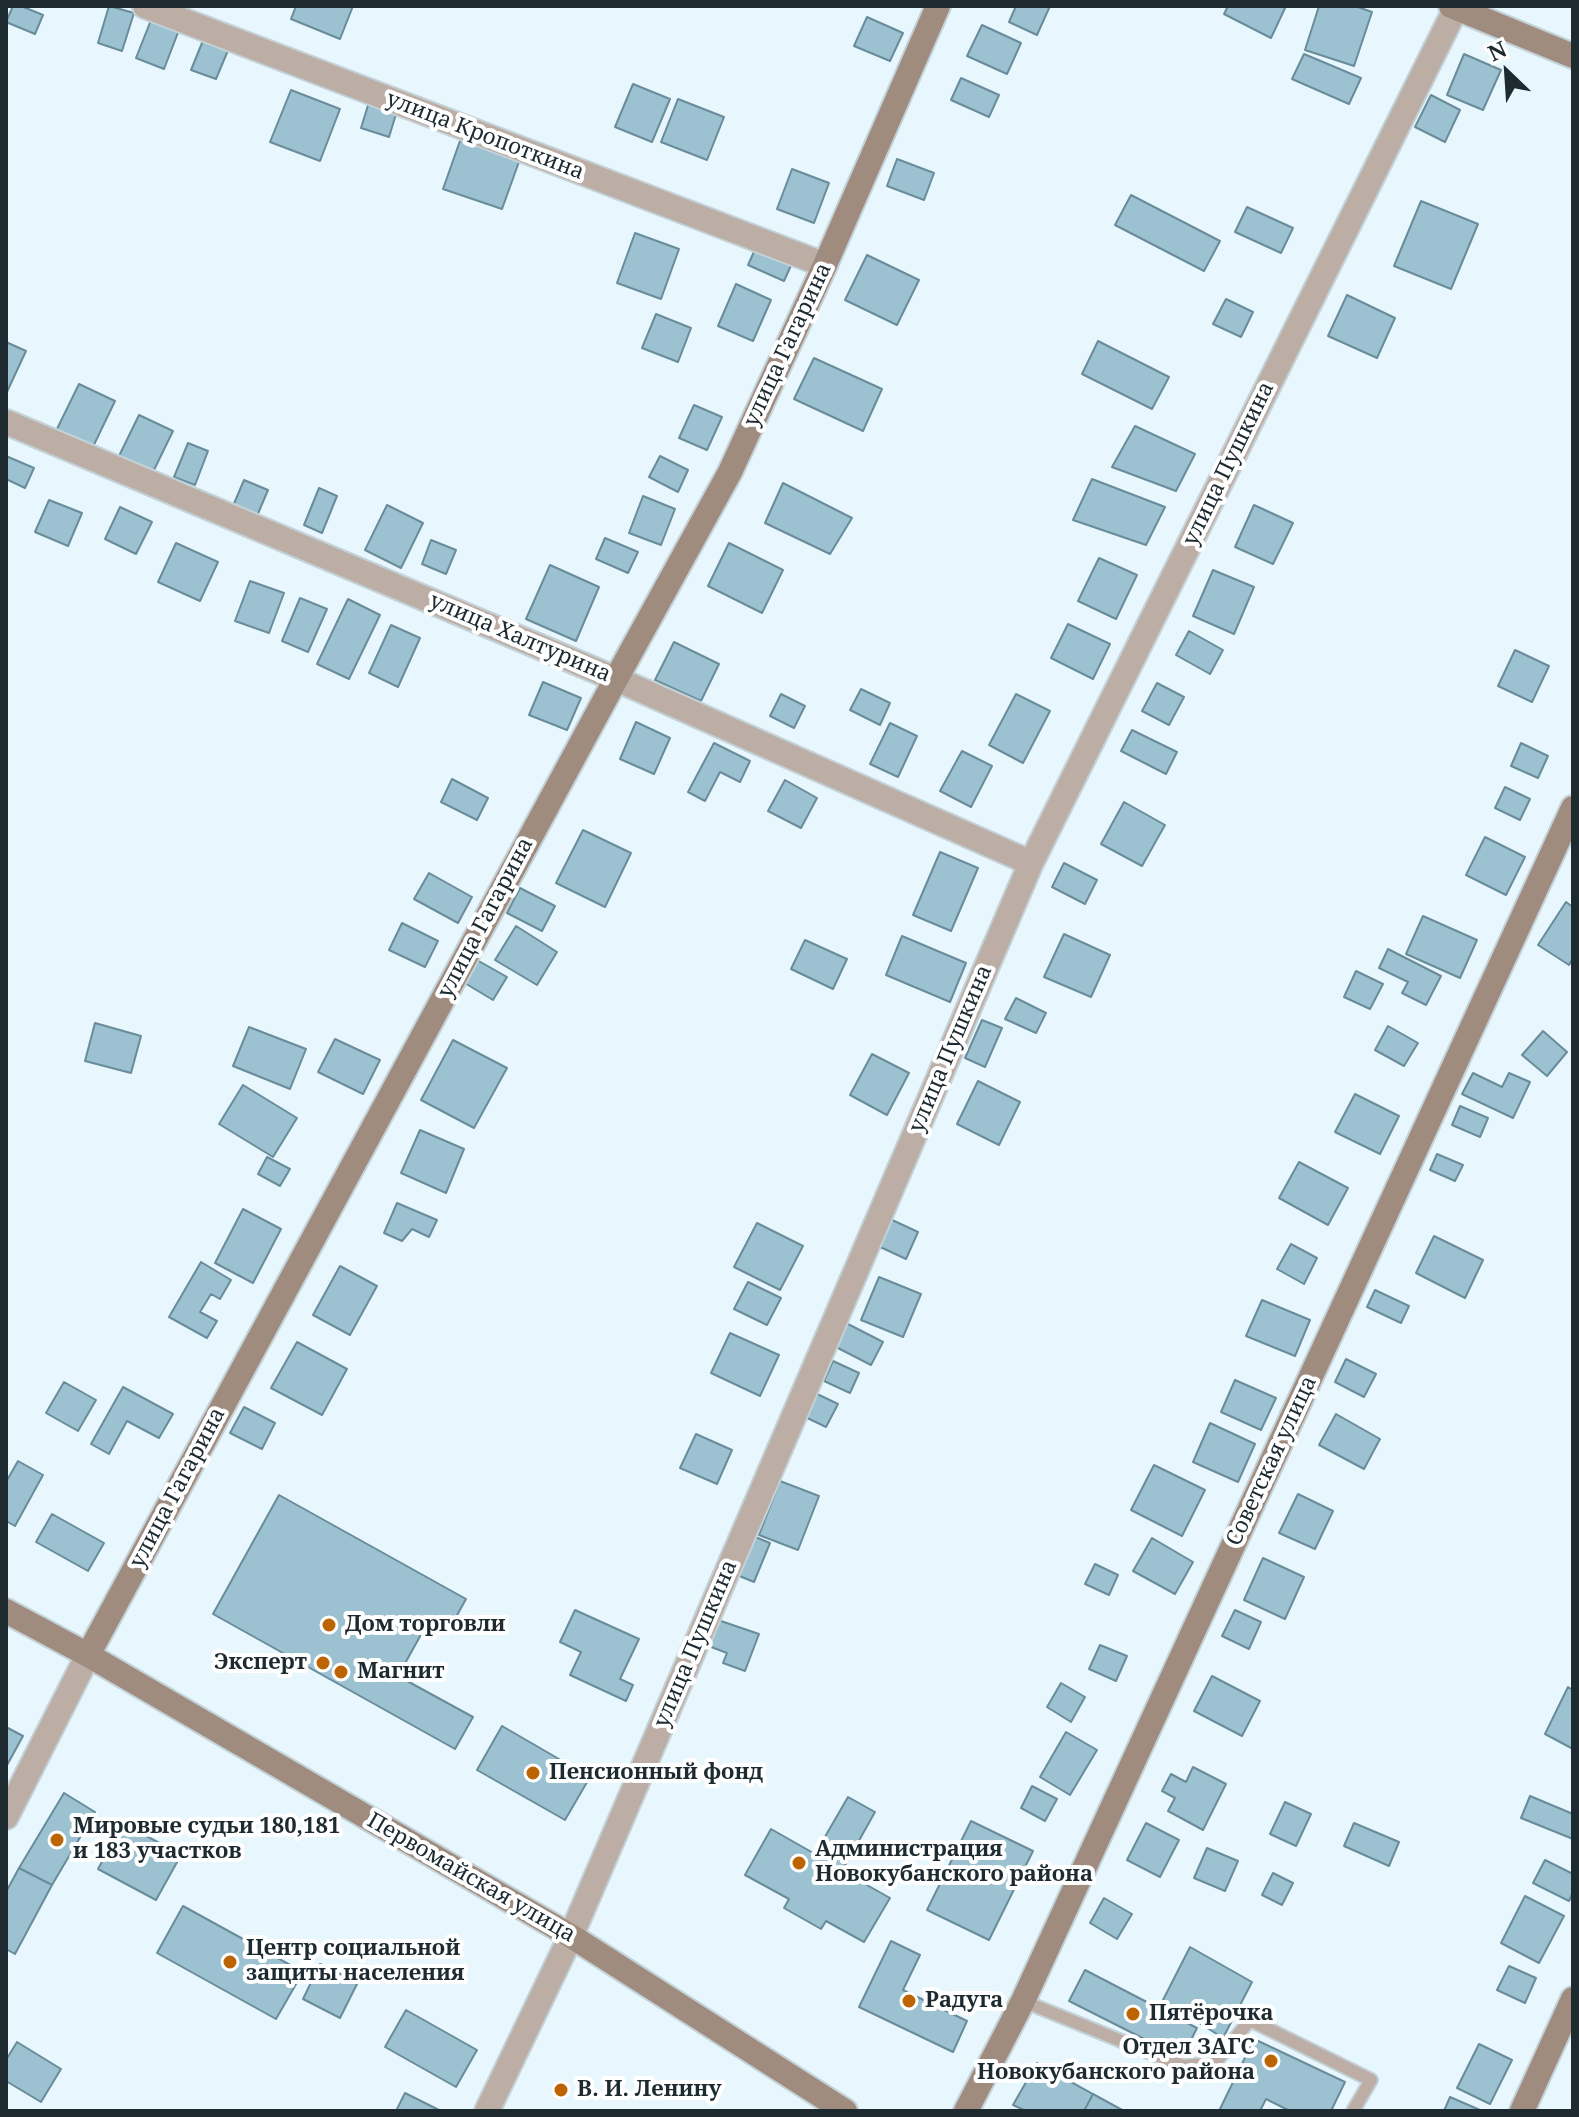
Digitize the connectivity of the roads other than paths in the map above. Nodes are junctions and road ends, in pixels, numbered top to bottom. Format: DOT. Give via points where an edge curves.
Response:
graph roads {
  1 [pos="145,6"];
  2 [pos="938,6"];
  3 [pos="1455,7"];
  4 [pos="1573,56"];
  5 [pos="825,265"];
  6 [pos="6,422"];
  7 [pos="616,679"];
  8 [pos="1573,808"];
  9 [pos="1031,863"];
  10 [pos="6,1611"];
  11 [pos="88,1655"];
  12 [pos="6,1817"];
  13 [pos="571,1936"];
  14 [pos="1573,1999"];
  15 [pos="1023,2001"];
  16 [pos="487,2111"];
  17 [pos="845,2111"];
  18 [pos="966,2111"];
  19 [pos="1353,2111"];
  20 [pos="1522,2111"];
  1 -- 5 [label="street, улица Кропоткина"];
  2 -- 5 [label="street, улица Гагарина"];
  3 -- 4 [label="street"];
  3 -- 9 [label="street, улица Пушкина"];
  5 -- 7 [label="street, улица Гагарина" via="730,472"];
  6 -- 7 [label="street, улица Халтурина"];
  7 -- 9 [label="street, улица Халтурина"];
  7 -- 11 [label="street, улица Гагарина"];
  8 -- 15 [label="street, Советская улица"];
  9 -- 13 [label="street, улица Пушкина"];
  10 -- 11 [label="street, Первомайская улица"];
  11 -- 12 [label="street, улица Гагарина"];
  11 -- 13 [label="street, Первомайская улица"];
  13 -- 16 [label="street, улица Пушкина"];
  13 -- 17 [label="street, Первомайская улица"];
  14 -- 20 [label="street"];
  15 -- 18 [label="street, Советская улица"];
  15 -- 19 [label="lane" via="1183,2066 1215,2063 1250,2020 1371,2080"];
}
